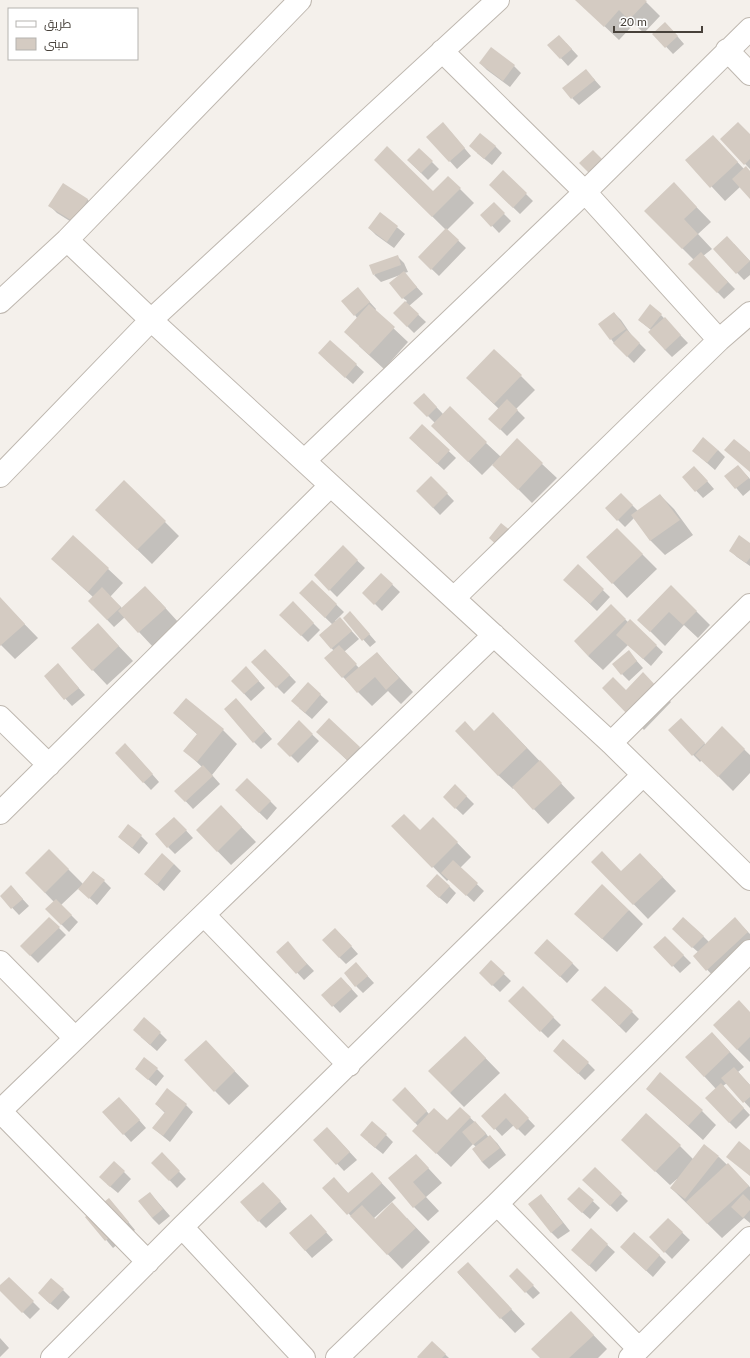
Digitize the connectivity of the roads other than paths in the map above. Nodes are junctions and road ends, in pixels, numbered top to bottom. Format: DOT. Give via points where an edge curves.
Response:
graph roads {
  1 [pos="300,0"];
  2 [pos="498,0"];
  3 [pos="750,29"];
  4 [pos="727,50"];
  5 [pos="442,51"];
  6 [pos="750,74"];
  7 [pos="584,192"];
  8 [pos="67,240"];
  9 [pos="0,302"];
  10 [pos="750,313"];
  11 [pos="151,320"];
  12 [pos="719,340"];
  13 [pos="305,460"];
  14 [pos="0,476"];
  15 [pos="330,486"];
  16 [pos="454,598"];
  17 [pos="750,605"];
  18 [pos="494,635"];
  19 [pos="0,717"];
  20 [pos="611,743"];
  21 [pos="49,765"];
  22 [pos="643,775"];
  23 [pos="0,813"];
  24 [pos="750,879"];
  25 [pos="204,915"];
  26 [pos="750,951"];
  27 [pos="0,962"];
  28 [pos="74,1038"];
  29 [pos="349,1065"];
  30 [pos="0,1111"];
  31 [pos="497,1204"];
  32 [pos="182,1227"];
  33 [pos="750,1238"];
  34 [pos="148,1262"];
  35 [pos="635,1354"];
  36 [pos="52,1358"];
  37 [pos="304,1358"];
  38 [pos="337,1358"];
  1 -- 8 [label="street"];
  2 -- 5 [label="street"];
  3 -- 4 [label="street"];
  4 -- 6 [label="street"];
  4 -- 7 [label="street"];
  5 -- 7 [label="street"];
  5 -- 11 [label="street"];
  7 -- 12 [label="street"];
  7 -- 13 [label="street"];
  8 -- 9 [label="street"];
  8 -- 11 [label="street"];
  10 -- 12 [label="street"];
  11 -- 13 [label="street"];
  11 -- 14 [label="street"];
  12 -- 16 [label="street"];
  13 -- 15 [label="street"];
  15 -- 16 [label="street"];
  15 -- 21 [label="street"];
  16 -- 18 [label="street"];
  17 -- 20 [label="street"];
  18 -- 20 [label="street"];
  18 -- 25 [label="street"];
  19 -- 21 [label="street"];
  20 -- 22 [label="street"];
  21 -- 23 [label="street"];
  22 -- 24 [label="street"];
  22 -- 29 [label="street"];
  25 -- 28 [label="street"];
  25 -- 29 [label="street"];
  26 -- 31 [label="street"];
  27 -- 28 [label="street"];
  28 -- 30 [label="street"];
  29 -- 32 [label="street"];
  30 -- 34 [label="street"];
  31 -- 35 [label="street"];
  31 -- 38 [label="street"];
  32 -- 34 [label="street"];
  32 -- 37 [label="street"];
  33 -- 35 [label="street"];
  34 -- 36 [label="street"];
}
